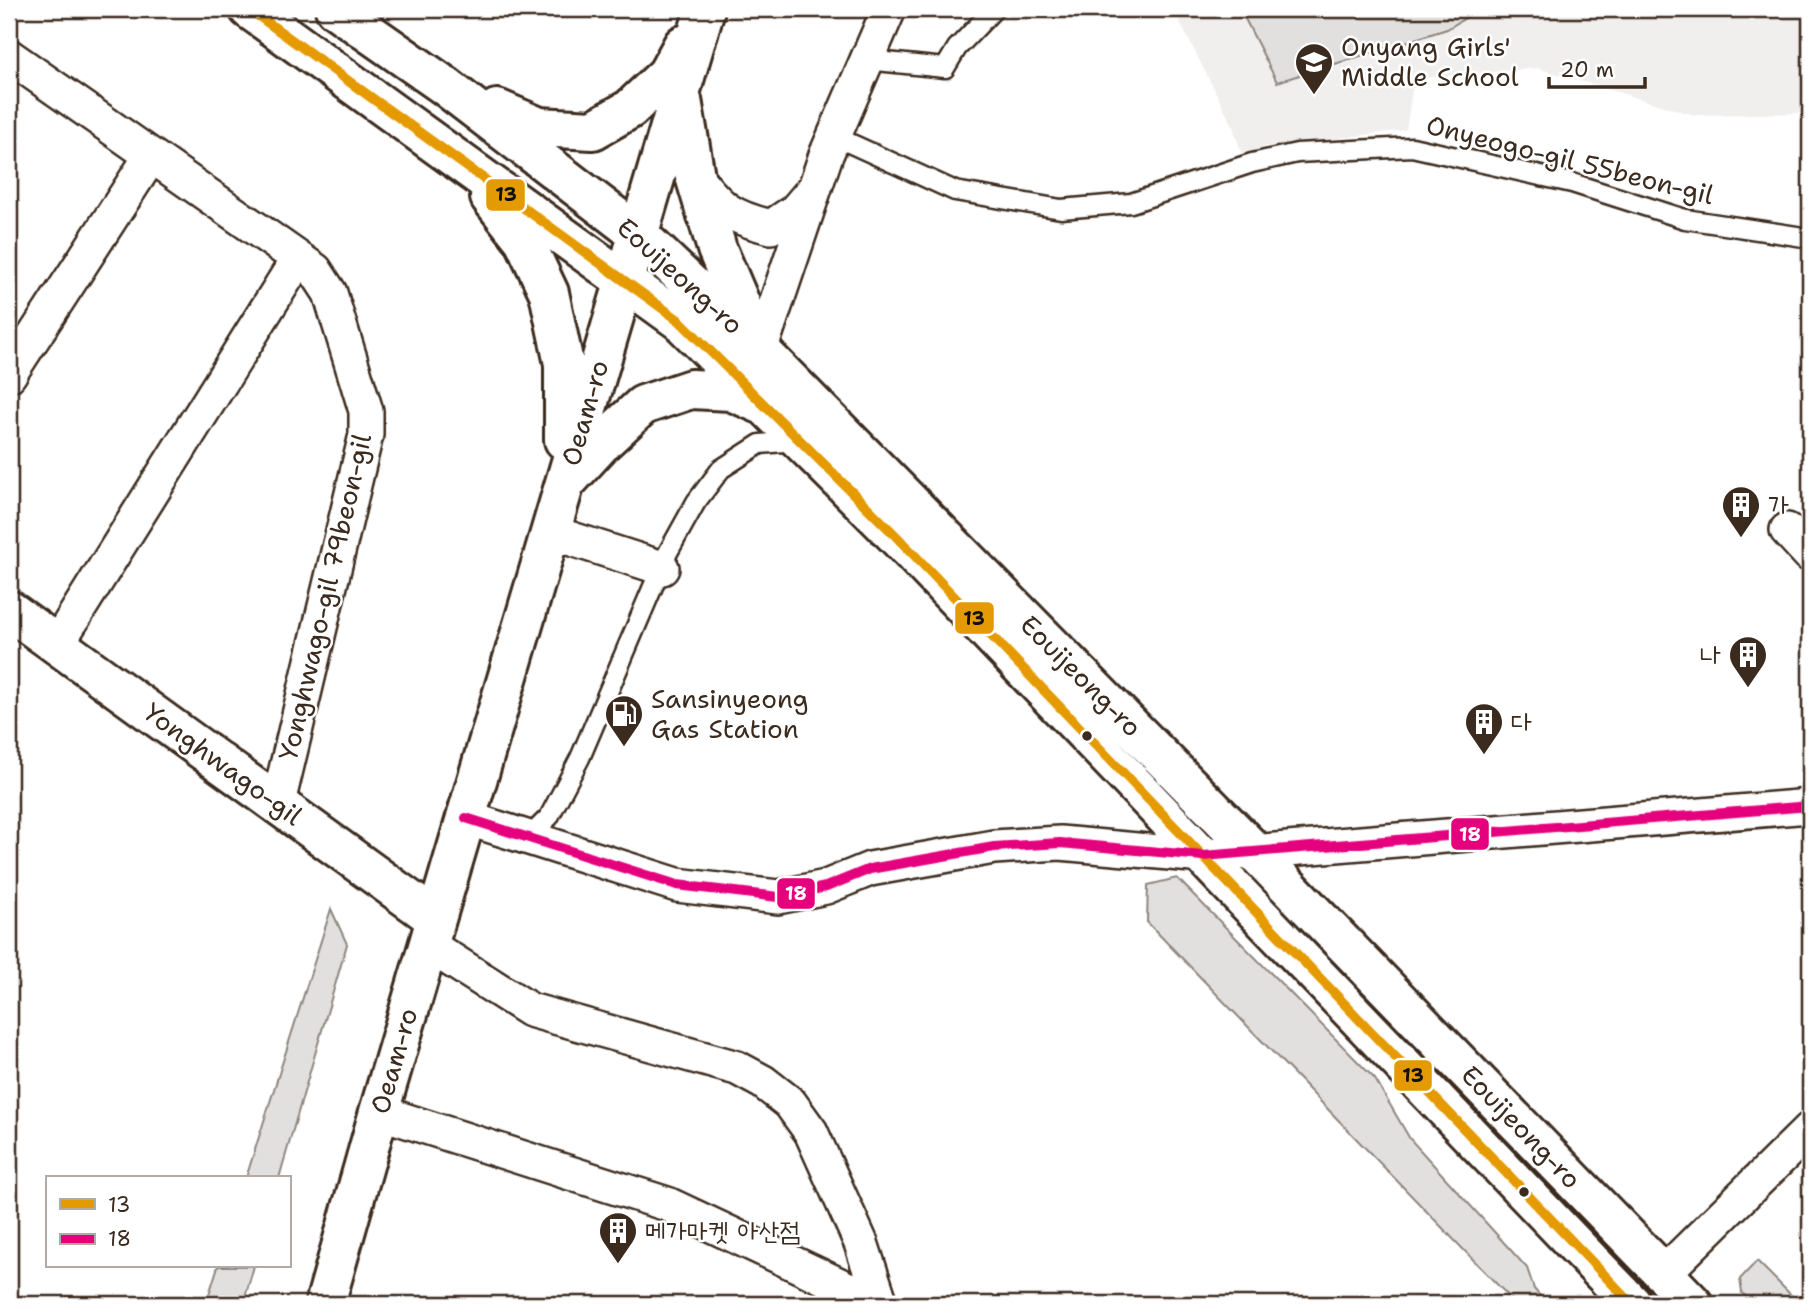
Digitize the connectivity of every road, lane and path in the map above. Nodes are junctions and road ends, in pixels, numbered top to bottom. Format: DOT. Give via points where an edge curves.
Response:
graph roads {
  1 [pos="249,9"];
  2 [pos="335,9"];
  3 [pos="703,9"];
  4 [pos="889,9"];
  5 [pos="994,9"];
  6 [pos="9,56"];
  7 [pos="867,60"];
  8 [pos="445,86"];
  9 [pos="681,91"];
  10 [pos="834,136"];
  11 [pos="449,152"];
  12 [pos="151,156"];
  13 [pos="695,176"];
  14 [pos="815,187"];
  15 [pos="638,234"];
  16 [pos="1810,237"];
  17 [pos="298,258"];
  18 [pos="625,280"];
  19 [pos="761,351"];
  20 [pos="9,375"];
  21 [pos="766,407"];
  22 [pos="800,441"];
  23 [pos="564,485"];
  24 [pos="1787,530"];
  25 [pos="550,532"];
  26 [pos="1810,555"];
  27 [pos="662,568"];
  28 [pos="9,610"];
  29 [pos="57,644"];
  30 [pos="278,803"];
  31 [pos="1810,806"];
  32 [pos="466,818"];
  33 [pos="529,837"];
  34 [pos="1254,851"];
  35 [pos="1203,856"];
  36 [pos="432,932"];
  37 [pos="379,1112"];
  38 [pos="1810,1129"];
  39 [pos="1663,1274"];
  40 [pos="844,1297"];
  41 [pos="325,1304"];
  42 [pos="881,1304"];
  43 [pos="1633,1304"];
  44 [pos="1693,1304"];
  1 -- 11 [label="main road, Eouijeong-ro"];
  2 -- 8 [label="main road, Eouijeong-ro"];
  3 -- 8 [label="main road" via="667,74 630,109 593,130 539,127"];
  3 -- 9 [label="main road, Oeam-ro"];
  4 -- 7 [label="street"];
  5 -- 7 [label="lane" via="957,48 945,68"];
  6 -- 12 [label="street, Yonghwago-gil 79beon-gil"];
  7 -- 10 [label="street"];
  8 -- 15 [label="main road, Eouijeong-ro"];
  9 -- 13 [label="main road"];
  9 -- 15 [label="main road, Oeam-ro"];
  10 -- 14 [label="street"];
  10 -- 16 [label="lane, Onyeogo-gil 55beon-gil" via="955,191 1061,209 1131,203 1297,153 1412,147 1572,183 1685,219"];
  11 -- 18 [label="main road, Eouijeong-ro"];
  11 -- 23 [label="main road" via="524,240 549,293 564,364"];
  12 -- 17 [label="street, Yonghwago-gil 79beon-gil"];
  12 -- 20 [label="street"];
  13 -- 14 [label="street" via="716,203 744,220 771,227 795,211"];
  13 -- 19 [label="main road" via="717,249"];
  14 -- 19 [label="street"];
  15 -- 18 [label="main road, Oeam-ro"];
  15 -- 19 [label="main road, Eouijeong-ro"];
  17 -- 29 [label="street"];
  17 -- 30 [label="street, Yonghwago-gil 79beon-gil" via="315,270 330,293 366,411 366,435"];
  18 -- 21 [label="main road, Eouijeong-ro" via="680,321"];
  18 -- 23 [label="main road, Oeam-ro"];
  19 -- 34 [label="main road, Eouijeong-ro"];
  21 -- 22 [label="main road, Eouijeong-ro"];
  21 -- 23 [label="main road" via="731,391 691,389 643,405"];
  22 -- 27 [label="lane" via="760,444 721,469 696,502"];
  22 -- 35 [label="main road, Eouijeong-ro"];
  23 -- 25 [label="main road, Oeam-ro"];
  24 -- 26 [label="street"];
  25 -- 27 [label="street"];
  25 -- 32 [label="main road, Oeam-ro"];
  27 -- 33 [label="lane" via="580,758 550,817"];
  28 -- 29 [label="main road, Yonghwago-gil"];
  29 -- 30 [label="main road, Yonghwago-gil"];
  30 -- 36 [label="main road, Yonghwago-gil"];
  31 -- 34 [label="street"];
  32 -- 33 [label="street"];
  32 -- 36 [label="main road, Oeam-ro"];
  33 -- 35 [label="street" via="677,885 778,897 826,887 870,869 994,847 1060,843"];
  34 -- 35 [label="street"];
  34 -- 39 [label="main road, Eouijeong-ro"];
  35 -- 43 [label="main road, Eouijeong-ro"];
  36 -- 37 [label="main road, Oeam-ro"];
  36 -- 42 [label="street" via="530,1010 737,1068 790,1103 811,1132 861,1243"];
  37 -- 40 [label="street" via="667,1205"];
  37 -- 41 [label="main road, Oeam-ro"];
  38 -- 39 [label="street"];
  39 -- 43 [label="main road"];
  39 -- 44 [label="main road, Eouijeong-ro"];
  40 -- 42 [label="street"];
}
